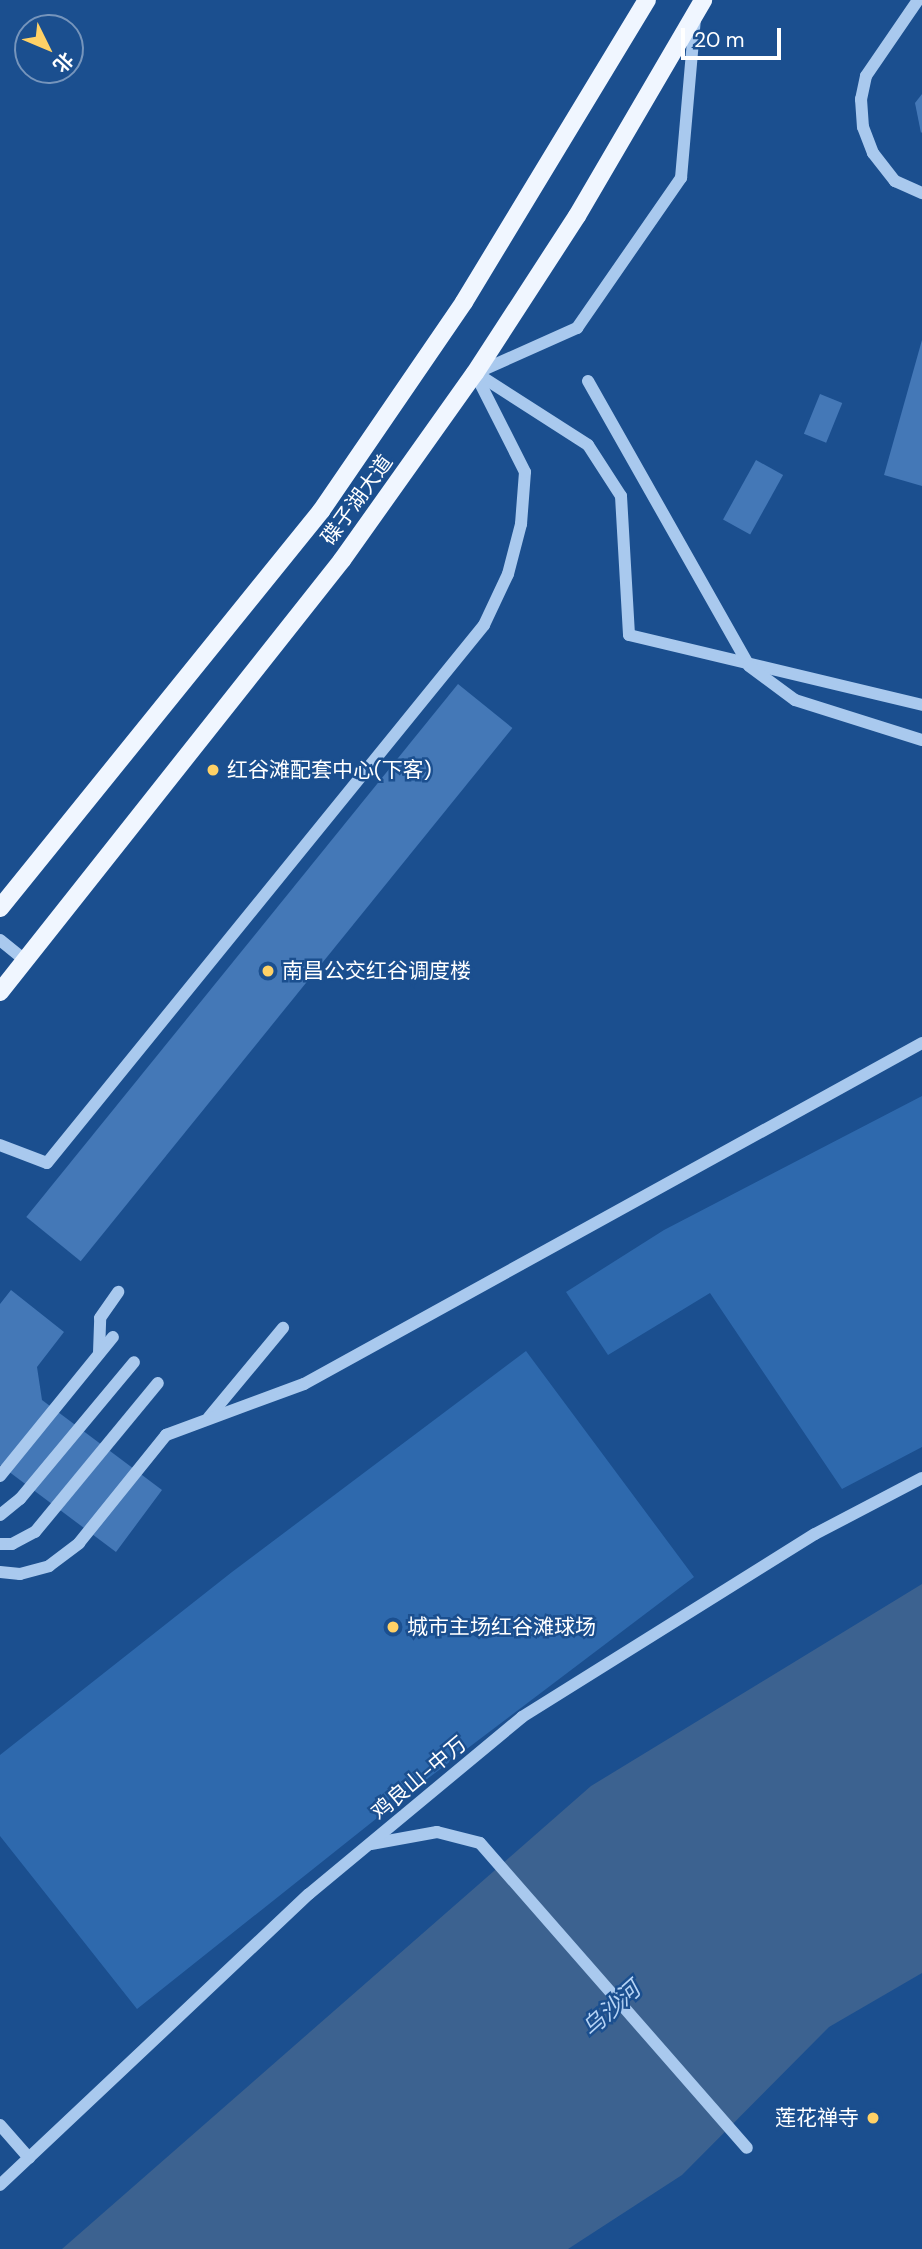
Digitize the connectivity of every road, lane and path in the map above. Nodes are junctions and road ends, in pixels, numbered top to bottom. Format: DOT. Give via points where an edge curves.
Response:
graph roads {
  1 [pos="647,0"];
  2 [pos="918,0"];
  3 [pos="699,7"];
  4 [pos="922,193"];
  5 [pos="475,373"];
  6 [pos="589,381"];
  7 [pos="749,666"];
  8 [pos="922,705"];
  9 [pos="922,740"];
  10 [pos="0,908"];
  11 [pos="0,940"];
  12 [pos="26,961"];
  13 [pos="0,991"];
  14 [pos="922,1043"];
  15 [pos="0,1145"];
  16 [pos="118,1292"];
  17 [pos="283,1328"];
  18 [pos="113,1337"];
  19 [pos="99,1353"];
  20 [pos="134,1362"];
  21 [pos="158,1383"];
  22 [pos="207,1420"];
  23 [pos="0,1476"];
  24 [pos="922,1478"];
  25 [pos="0,1515"];
  26 [pos="0,1544"];
  27 [pos="0,1572"];
  28 [pos="369,1845"];
  29 [pos="0,2125"];
  30 [pos="747,2148"];
  31 [pos="29,2158"];
  32 [pos="0,2185"];
  1 -- 10 [label="main road, 碟子湖大道" via="464,302 321,511"];
  2 -- 4 [label="street" via="866,76 861,99 863,127 873,153 895,181"];
  3 -- 5 [label="main road, 碟子湖大道" via="577,216"];
  3 -- 5 [label="street" via="681,178 577,328"];
  5 -- 7 [label="street" via="588,445 621,496 629,635"];
  5 -- 12 [label="main road, 碟子湖大道" via="342,560"];
  5 -- 15 [label="street" via="525,472 521,524 508,574 484,625 47,1163"];
  6 -- 7 [label="street"];
  7 -- 8 [label="street"];
  7 -- 9 [label="street" via="795,700"];
  11 -- 12 [label="street"];
  12 -- 13 [label="main road, 碟子湖大道"];
  14 -- 22 [label="street" via="304,1384"];
  16 -- 19 [label="street" via="100,1318"];
  17 -- 22 [label="street"];
  18 -- 19 [label="street"];
  19 -- 23 [label="street"];
  20 -- 25 [label="street" via="20,1499"];
  21 -- 26 [label="street" via="34,1532 12,1544"];
  22 -- 27 [label="street" via="166,1435 79,1543 49,1566 20,1574"];
  24 -- 28 [label="street, 鸡良山-中万" via="816,1534 523,1717"];
  28 -- 30 [label="street" via="437,1832 480,1843"];
  28 -- 31 [label="street, 鸡良山-中万" via="309,1894"];
  29 -- 31 [label="street"];
  31 -- 32 [label="street, 鸡良山-中万"];
}
